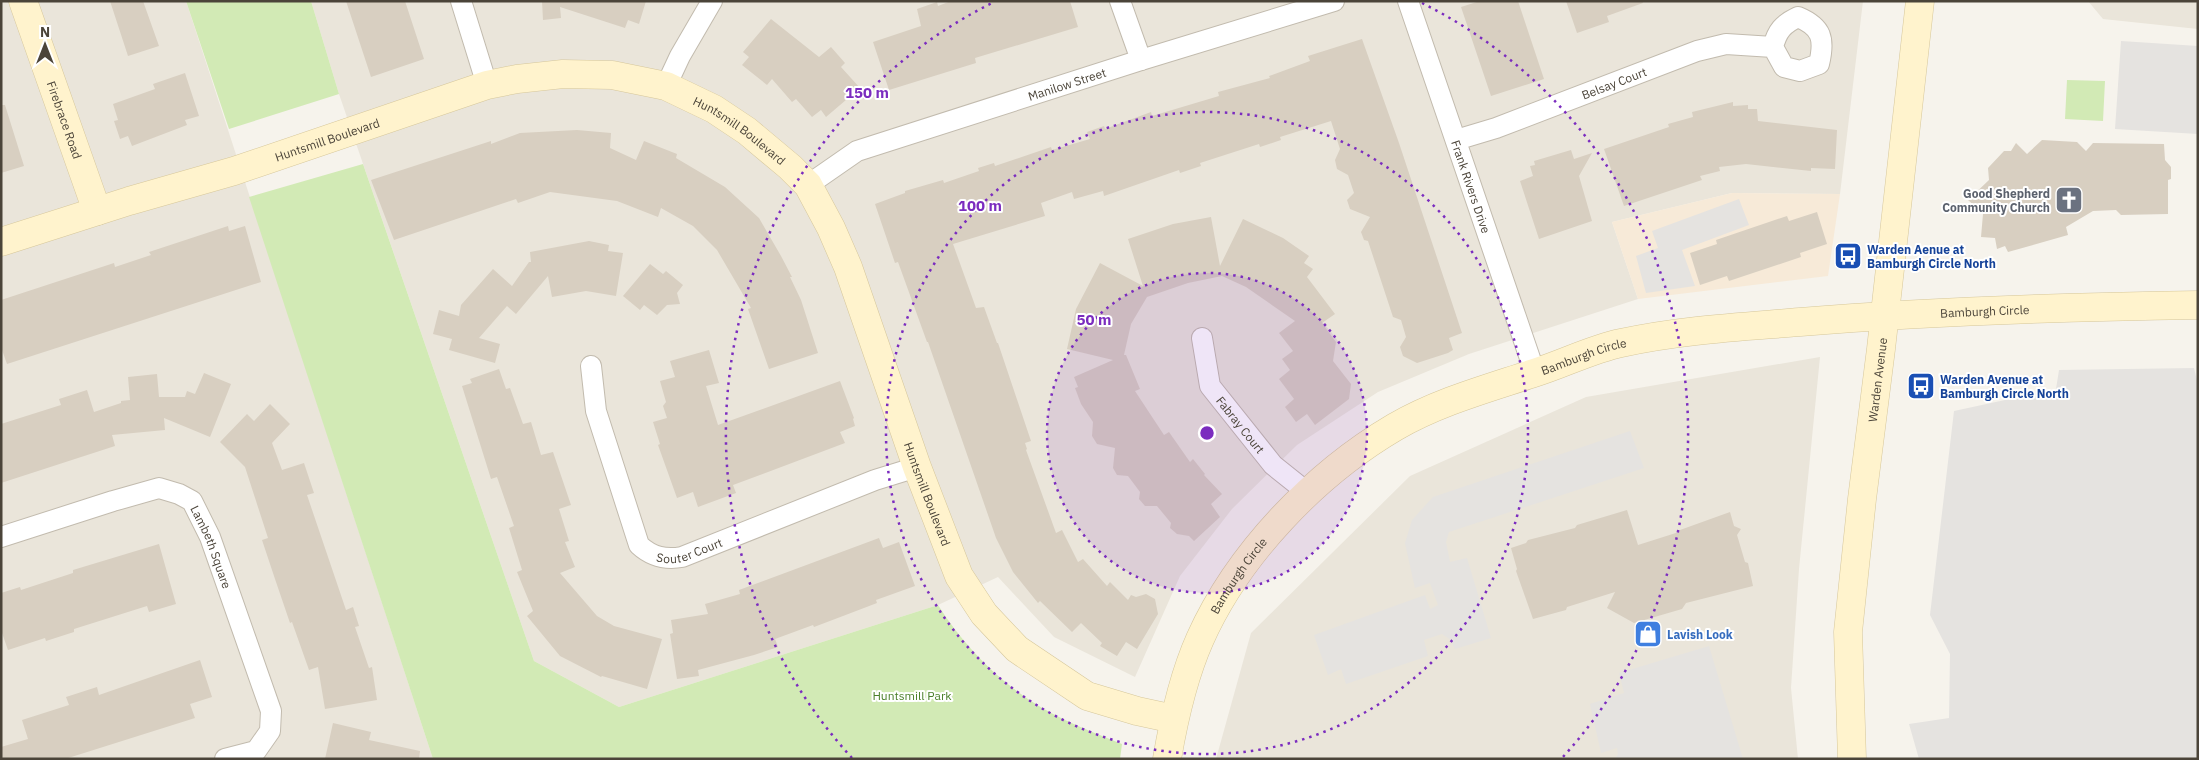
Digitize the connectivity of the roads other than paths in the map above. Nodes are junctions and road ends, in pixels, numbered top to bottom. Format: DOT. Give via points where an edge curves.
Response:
graph roads {
  1 [pos="23,1"];
  2 [pos="462,1"];
  3 [pos="712,1"];
  4 [pos="1120,1"];
  5 [pos="1334,1"];
  6 [pos="1408,1"];
  7 [pos="1920,1"];
  8 [pos="1773,47"];
  9 [pos="1140,60"];
  10 [pos="487,85"];
  11 [pos="666,86"];
  12 [pos="1456,140"];
  13 [pos="808,185"];
  14 [pos="97,211"];
  15 [pos="1,242"];
  16 [pos="2198,305"];
  17 [pos="1884,316"];
  18 [pos="1202,338"];
  19 [pos="591,366"];
  20 [pos="1535,373"];
  21 [pos="918,467"];
  22 [pos="1308,493"];
  23 [pos="1,537"];
  24 [pos="1174,719"];
  25 [pos="225,759"];
  26 [pos="1167,759"];
  27 [pos="1852,759"];
  1 -- 14 [label="street, Firebrace Road"];
  2 -- 10 [label="street"];
  3 -- 11 [label="street"];
  4 -- 9 [label="street"];
  5 -- 9 [label="street, Manilow Street"];
  6 -- 12 [label="street, Frank Rivers Drive"];
  7 -- 17 [label="street, Warden Avenue"];
  8 -- 12 [label="street, Belsay Court" via="1726,44 1697,51"];
  9 -- 13 [label="street, Manilow Street" via="857,152"];
  10 -- 11 [label="street, Huntsmill Boulevard" via="573,74 612,75"];
  10 -- 14 [label="street, Huntsmill Boulevard" via="234,171"];
  11 -- 13 [label="street, Huntsmill Boulevard" via="714,109 790,167"];
  12 -- 20 [label="street, Frank Rivers Drive"];
  13 -- 21 [label="street, Huntsmill Boulevard" via="832,228 848,267"];
  14 -- 15 [label="street, Huntsmill Boulevard"];
  16 -- 17 [label="street, Bamburgh Circle"];
  17 -- 20 [label="street, Bamburgh Circle" via="1681,332 1617,343"];
  17 -- 27 [label="street, Warden Avenue" via="1848,632"];
  18 -- 22 [label="street, Fabray Court" via="1210,386 1273,464"];
  19 -- 21 [label="street, Souter Court" via="596,411 639,546 662,558 682,557 875,480"];
  20 -- 22 [label="street, Bamburgh Circle" via="1462,395 1397,426 1355,453"];
  21 -- 24 [label="street, Huntsmill Boulevard" via="959,576 984,614 1017,649 1086,696"];
  22 -- 24 [label="street, Bamburgh Circle" via="1278,524 1222,598 1190,663"];
  23 -- 25 [label="street, Lambeth Square" via="159,488 192,501 210,537 271,711 270,731 256,750"];
  24 -- 26 [label="street, Bamburgh Circle"];
}
